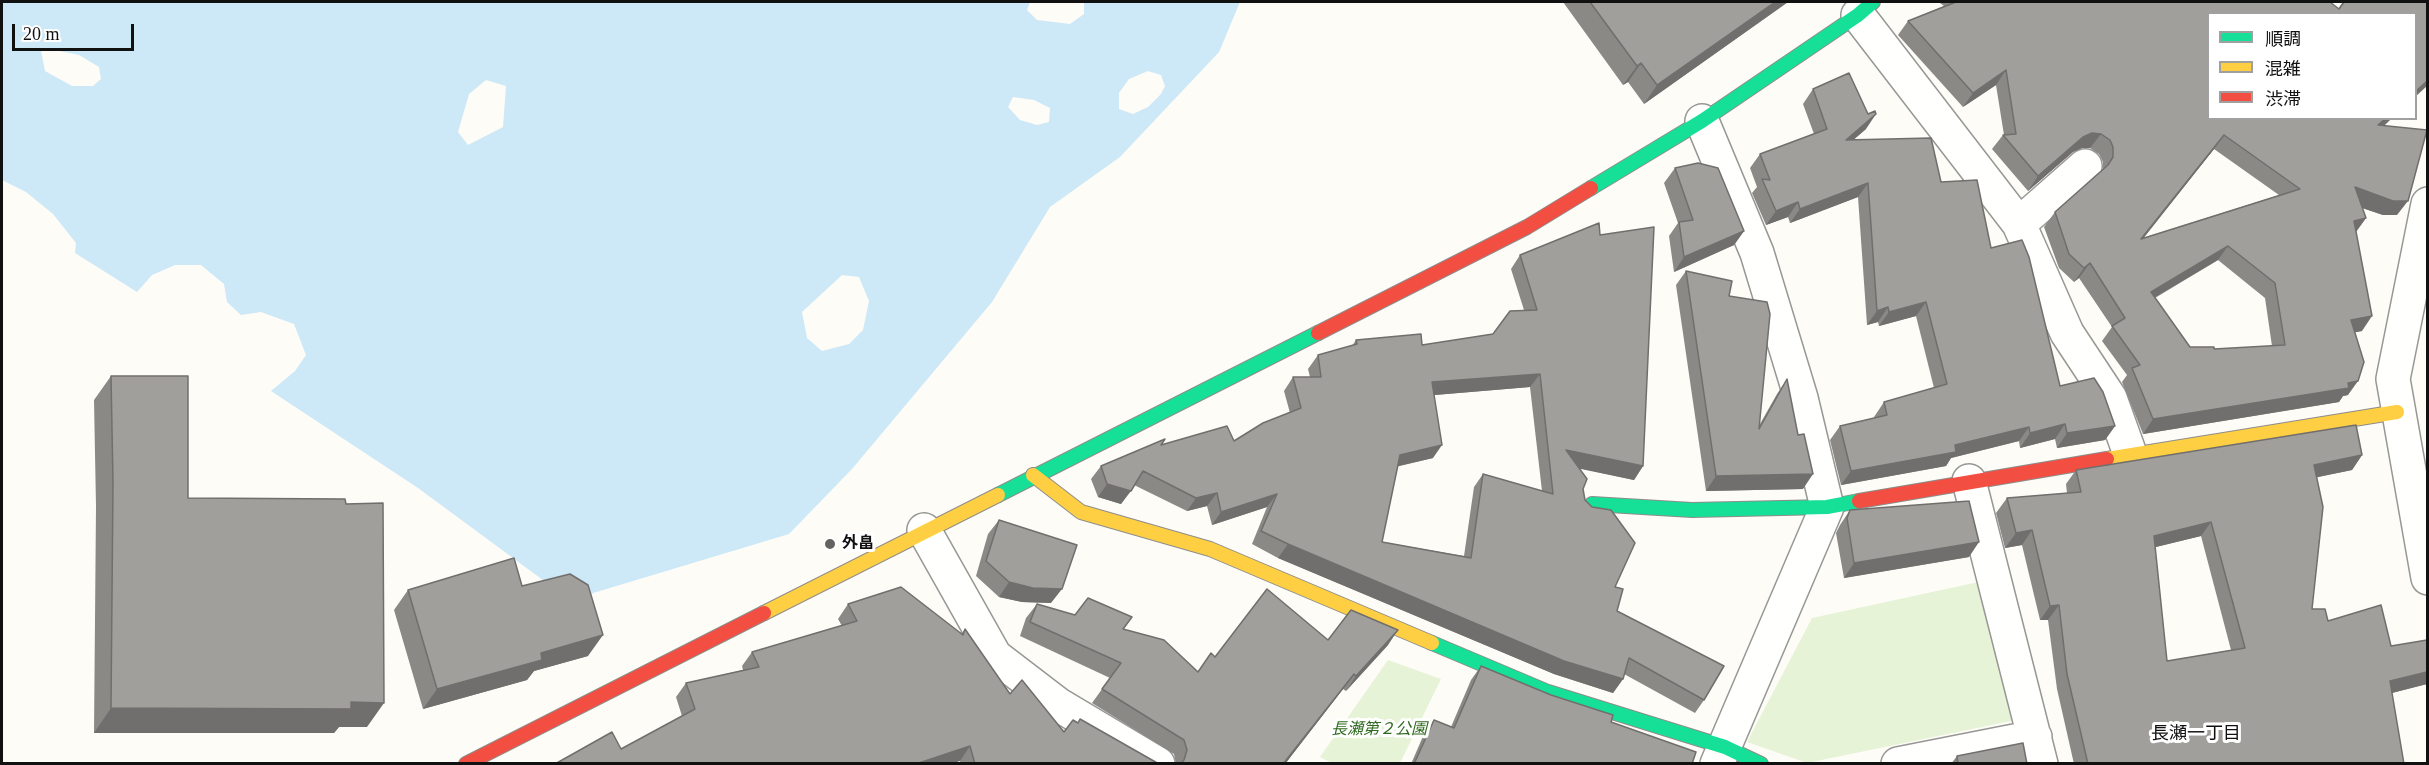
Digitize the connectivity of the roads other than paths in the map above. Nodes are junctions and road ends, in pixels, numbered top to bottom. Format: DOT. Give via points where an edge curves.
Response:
graph roads {
  1 [pos="1865,8"];
  2 [pos="1702,121"];
  3 [pos="2085,166"];
  4 [pos="2427,204"];
  5 [pos="2019,224"];
  6 [pos="2397,412"];
  7 [pos="2130,454"];
  8 [pos="1033,475"];
  9 [pos="1969,481"];
  10 [pos="1592,504"];
  11 [pos="1827,507"];
  12 [pos="924,530"];
  13 [pos="2427,578"];
  14 [pos="2038,750"];
  15 [pos="1721,755"];
  16 [pos="466,764"];
  17 [pos="1158,764"];
  18 [pos="1761,764"];
  19 [pos="1898,764"];
  1 -- 2 [label="street"];
  1 -- 5 [label="street"];
  2 -- 8 [label="street" via="1527,227"];
  2 -- 11 [label="street" via="1757,253 1801,398"];
  3 -- 5 [label="street"];
  4 -- 6 [label="street" via="2393,379"];
  5 -- 7 [label="street" via="2067,333 2110,398"];
  6 -- 7 [label="street"];
  6 -- 13 [label="street"];
  7 -- 9 [label="street"];
  8 -- 12 [label="street"];
  8 -- 15 [label="street" via="1081,512 1210,549 1548,692"];
  9 -- 11 [label="street"];
  9 -- 14 [label="street"];
  10 -- 11 [label="street" via="1692,510"];
  11 -- 15 [label="street"];
  12 -- 16 [label="street"];
  12 -- 17 [label="street" via="995,656 1059,705"];
  14 -- 19 [label="street"];
  15 -- 18 [label="street"];
}
